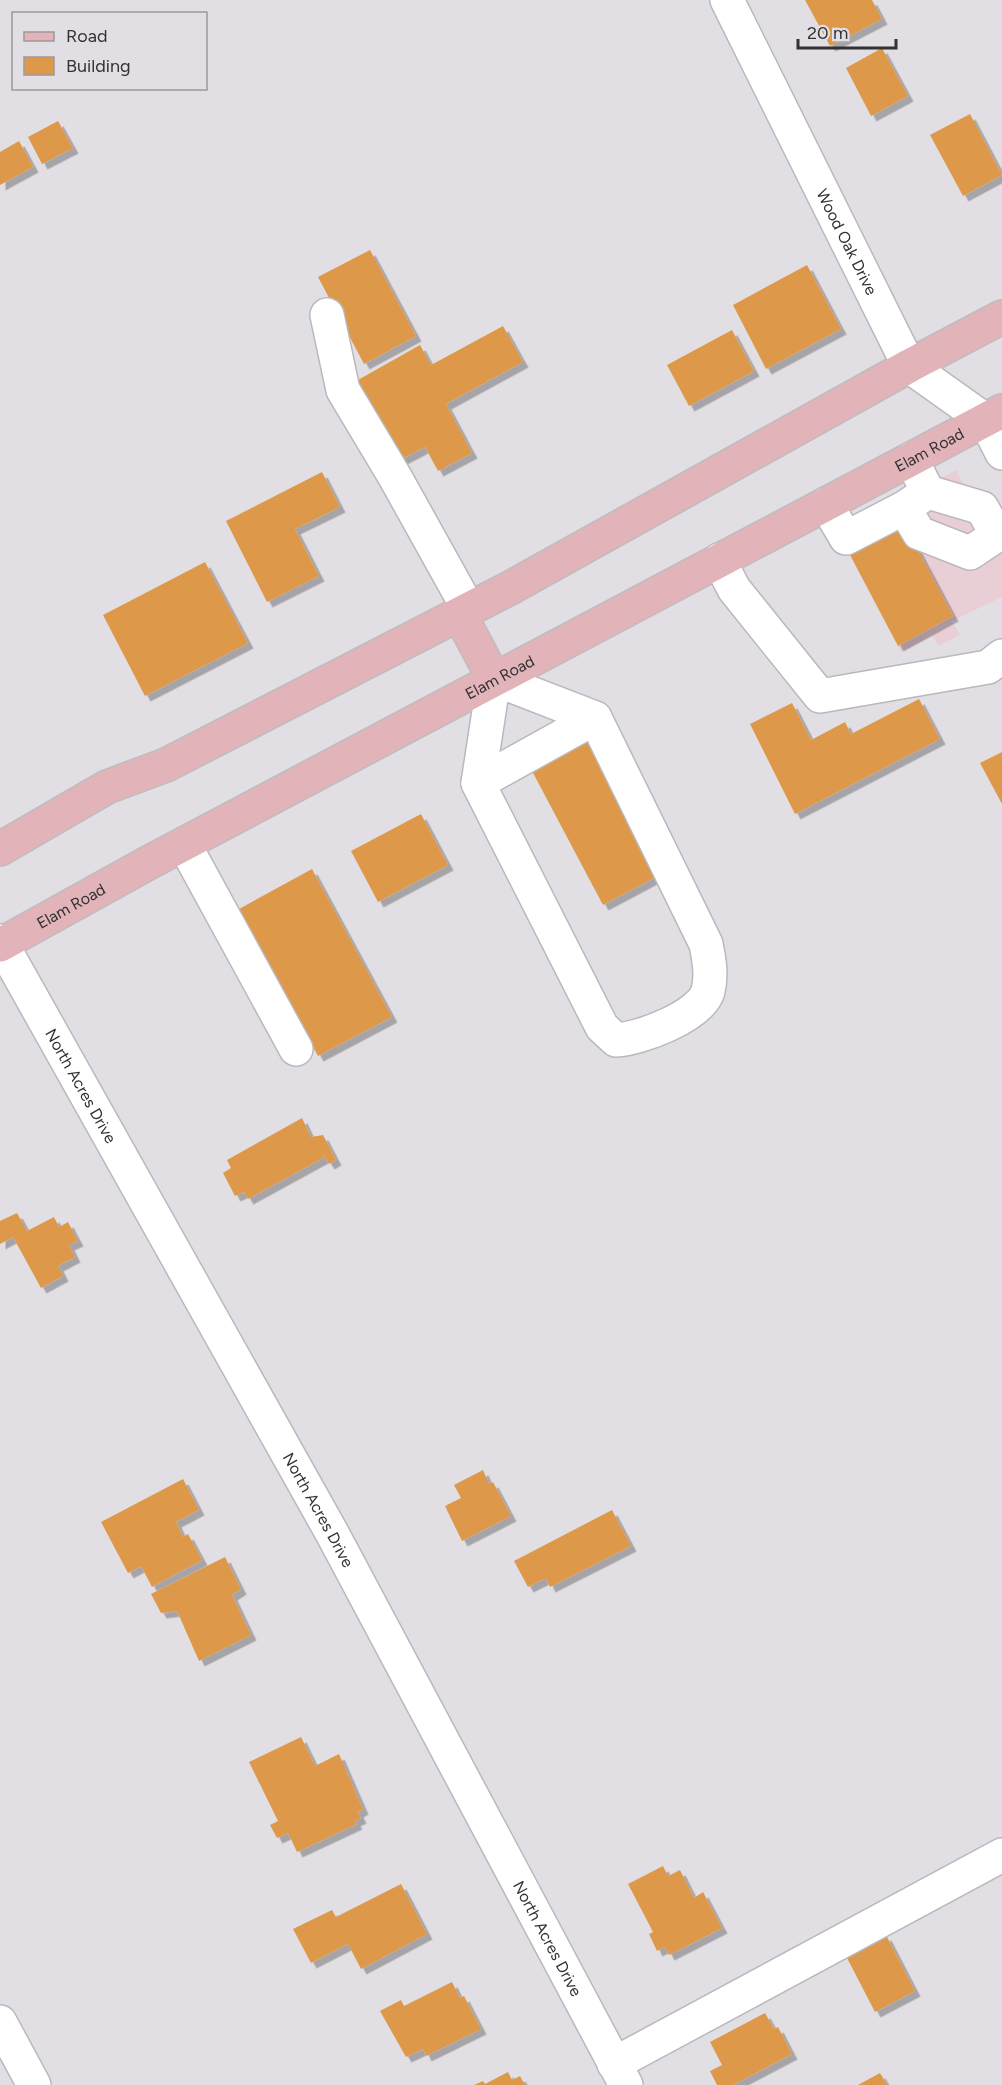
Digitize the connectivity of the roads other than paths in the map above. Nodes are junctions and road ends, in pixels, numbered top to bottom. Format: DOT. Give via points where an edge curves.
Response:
graph roads {
  1 [pos="727,0"];
  2 [pos="327,315"];
  3 [pos="1002,317"];
  4 [pos="909,366"];
  5 [pos="994,416"];
  6 [pos="1002,453"];
  7 [pos="911,459"];
  8 [pos="916,500"];
  9 [pos="826,504"];
  10 [pos="999,535"];
  11 [pos="719,560"];
  12 [pos="465,612"];
  13 [pos="1002,656"];
  14 [pos="494,679"];
  15 [pos="595,718"];
  16 [pos="478,783"];
  17 [pos="184,844"];
  18 [pos="0,849"];
  19 [pos="1,944"];
  20 [pos="296,1049"];
  21 [pos="1002,1855"];
  22 [pos="0,2022"];
  23 [pos="620,2074"];
  24 [pos="34,2085"];
  1 -- 4 [label="street, Wood Oak Drive"];
  2 -- 12 [label="street" via="343,390 396,477"];
  3 -- 4 [label="main road"];
  4 -- 5 [label="street, Wood Oak Drive"];
  4 -- 12 [label="main road"];
  5 -- 6 [label="street, Wood Oak Drive"];
  5 -- 7 [label="main road, Elam Road"];
  7 -- 8 [label="street"];
  7 -- 9 [label="main road, Elam Road"];
  8 -- 9 [label="street" via="846,538"];
  8 -- 10 [label="street" via="982,508"];
  8 -- 10 [label="street" via="919,533 970,553"];
  9 -- 11 [label="main road, Elam Road"];
  11 -- 13 [label="street" via="734,589 819,696 988,667"];
  11 -- 14 [label="main road, Elam Road"];
  12 -- 14 [label="main road"];
  12 -- 18 [label="main road" via="166,765 107,787"];
  14 -- 15 [label="street"];
  14 -- 16 [label="street"];
  14 -- 17 [label="main road, Elam Road"];
  15 -- 16 [label="street"];
  15 -- 16 [label="street" via="706,944 710,971 707,993 691,1011 670,1023 633,1040 616,1040 602,1027"];
  17 -- 19 [label="main road, Elam Road"];
  17 -- 20 [label="street"];
  19 -- 23 [label="street, North Acres Drive" via="332,1533"];
  21 -- 23 [label="street"];
  22 -- 24 [label="street"];
}
